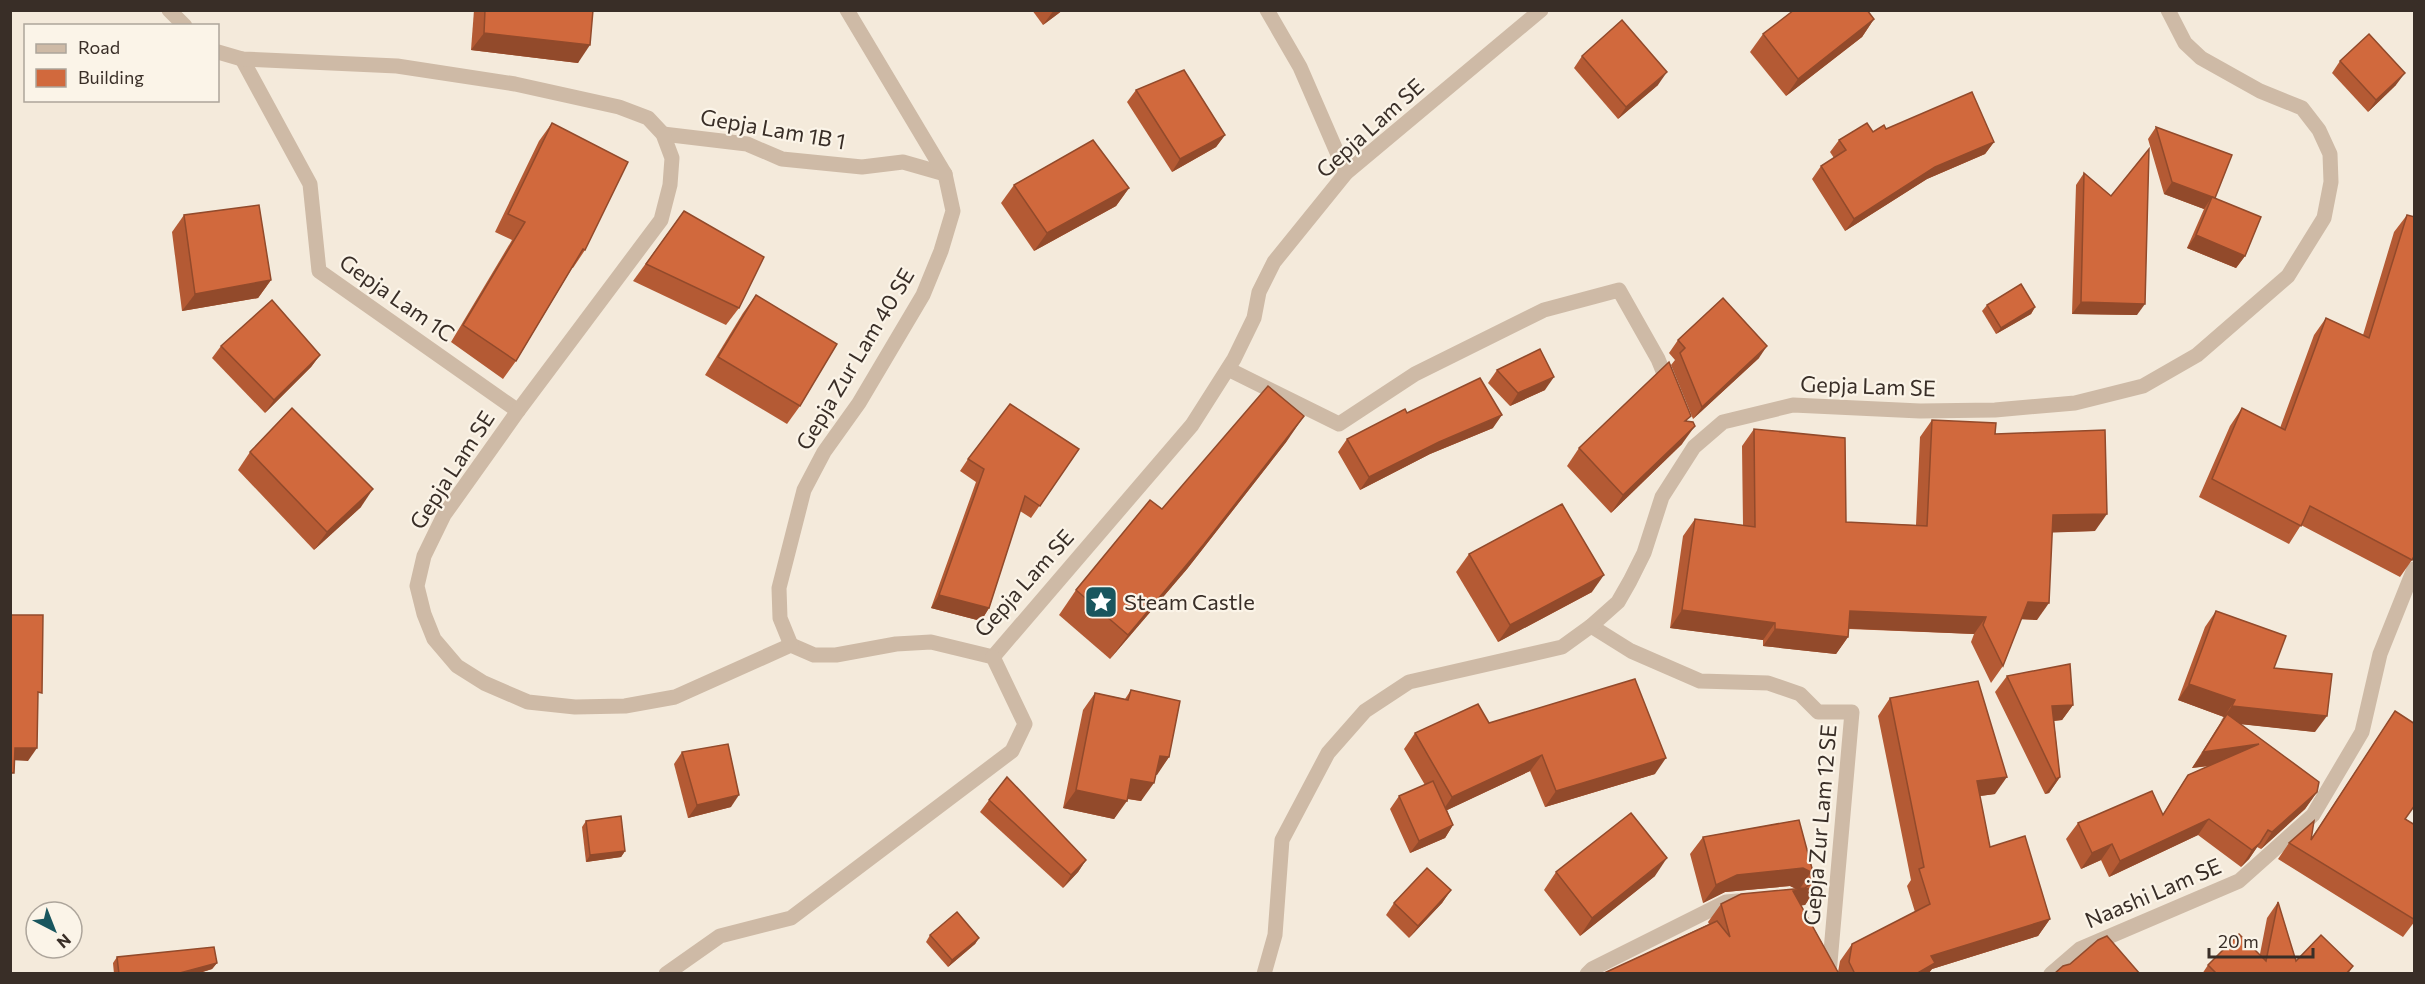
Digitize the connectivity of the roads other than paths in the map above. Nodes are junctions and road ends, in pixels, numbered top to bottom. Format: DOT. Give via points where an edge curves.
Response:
graph roads {
  1 [pos="168,10"];
  2 [pos="847,10"];
  3 [pos="1267,10"];
  4 [pos="1541,10"];
  5 [pos="2168,10"];
  6 [pos="183,24"];
  7 [pos="219,52"];
  8 [pos="242,59"];
  9 [pos="663,134"];
  10 [pos="1346,173"];
  11 [pos="945,174"];
  12 [pos="1228,369"];
  13 [pos="1676,403"];
  14 [pos="518,411"];
  15 [pos="2415,569"];
  16 [pos="1591,626"];
  17 [pos="791,645"];
  18 [pos="993,657"];
  19 [pos="1748,900"];
  20 [pos="666,974"];
  21 [pos="1264,974"];
  22 [pos="1587,974"];
  23 [pos="1829,974"];
  24 [pos="2051,974"];
  1 -- 6 [label="street"];
  2 -- 11 [label="street, Gepja Zur Lam 40 SE"];
  3 -- 10 [label="street" via="1300,67"];
  4 -- 10 [label="street, Gepja Lam SE"];
  5 -- 16 [label="street, Gepja Lam SE" via="2176,31 2201,58 2302,108 2319,130 2330,154 2331,182 2324,218 2288,276 2197,356 2143,386 2075,404 1920,411 1793,405 1723,422 1692,442 1662,497 1644,553 1618,602"];
  7 -- 8 [label="street"];
  8 -- 9 [label="street" via="397,66 515,84 620,107 648,118"];
  8 -- 14 [label="street, Gepja Lam 1C" via="310,184 319,271"];
  9 -- 11 [label="street, Gepja Lam 1B 1" via="747,144 782,159 862,167 903,162"];
  9 -- 14 [label="street, Gepja Lam SE" via="672,158 661,220"];
  10 -- 12 [label="street, Gepja Lam SE" via="1274,262 1259,292 1254,318"];
  11 -- 17 [label="street, Gepja Zur Lam 40 SE" via="953,211 923,295 804,490 779,588 780,618"];
  12 -- 13 [label="street" via="1339,424 1415,374 1544,310 1619,290 1658,358"];
  12 -- 18 [label="street, Gepja Lam SE" via="1192,425"];
  14 -- 17 [label="street, Gepja Lam SE" via="444,515 424,556 417,586 424,614 434,639 457,666 528,702 574,707 625,706 675,697"];
  15 -- 24 [label="street, Naashi Lam SE" via="2380,654 2362,732 2313,815 2239,880 2080,949"];
  16 -- 21 [label="street, Gepja Lam SE" via="1562,647 1409,682 1365,711 1328,753 1282,840 1275,935"];
  16 -- 23 [label="street, Gepja Zur Lam 12 SE" via="1631,651 1700,681 1768,683 1800,694 1818,712 1852,712"];
  17 -- 18 [label="street, Gepja Lam SE" via="814,654 836,655 931,642"];
  18 -- 20 [label="street" via="1025,724 1012,751 791,918 720,936"];
  19 -- 22 [label="street" via="1726,902"];
}
